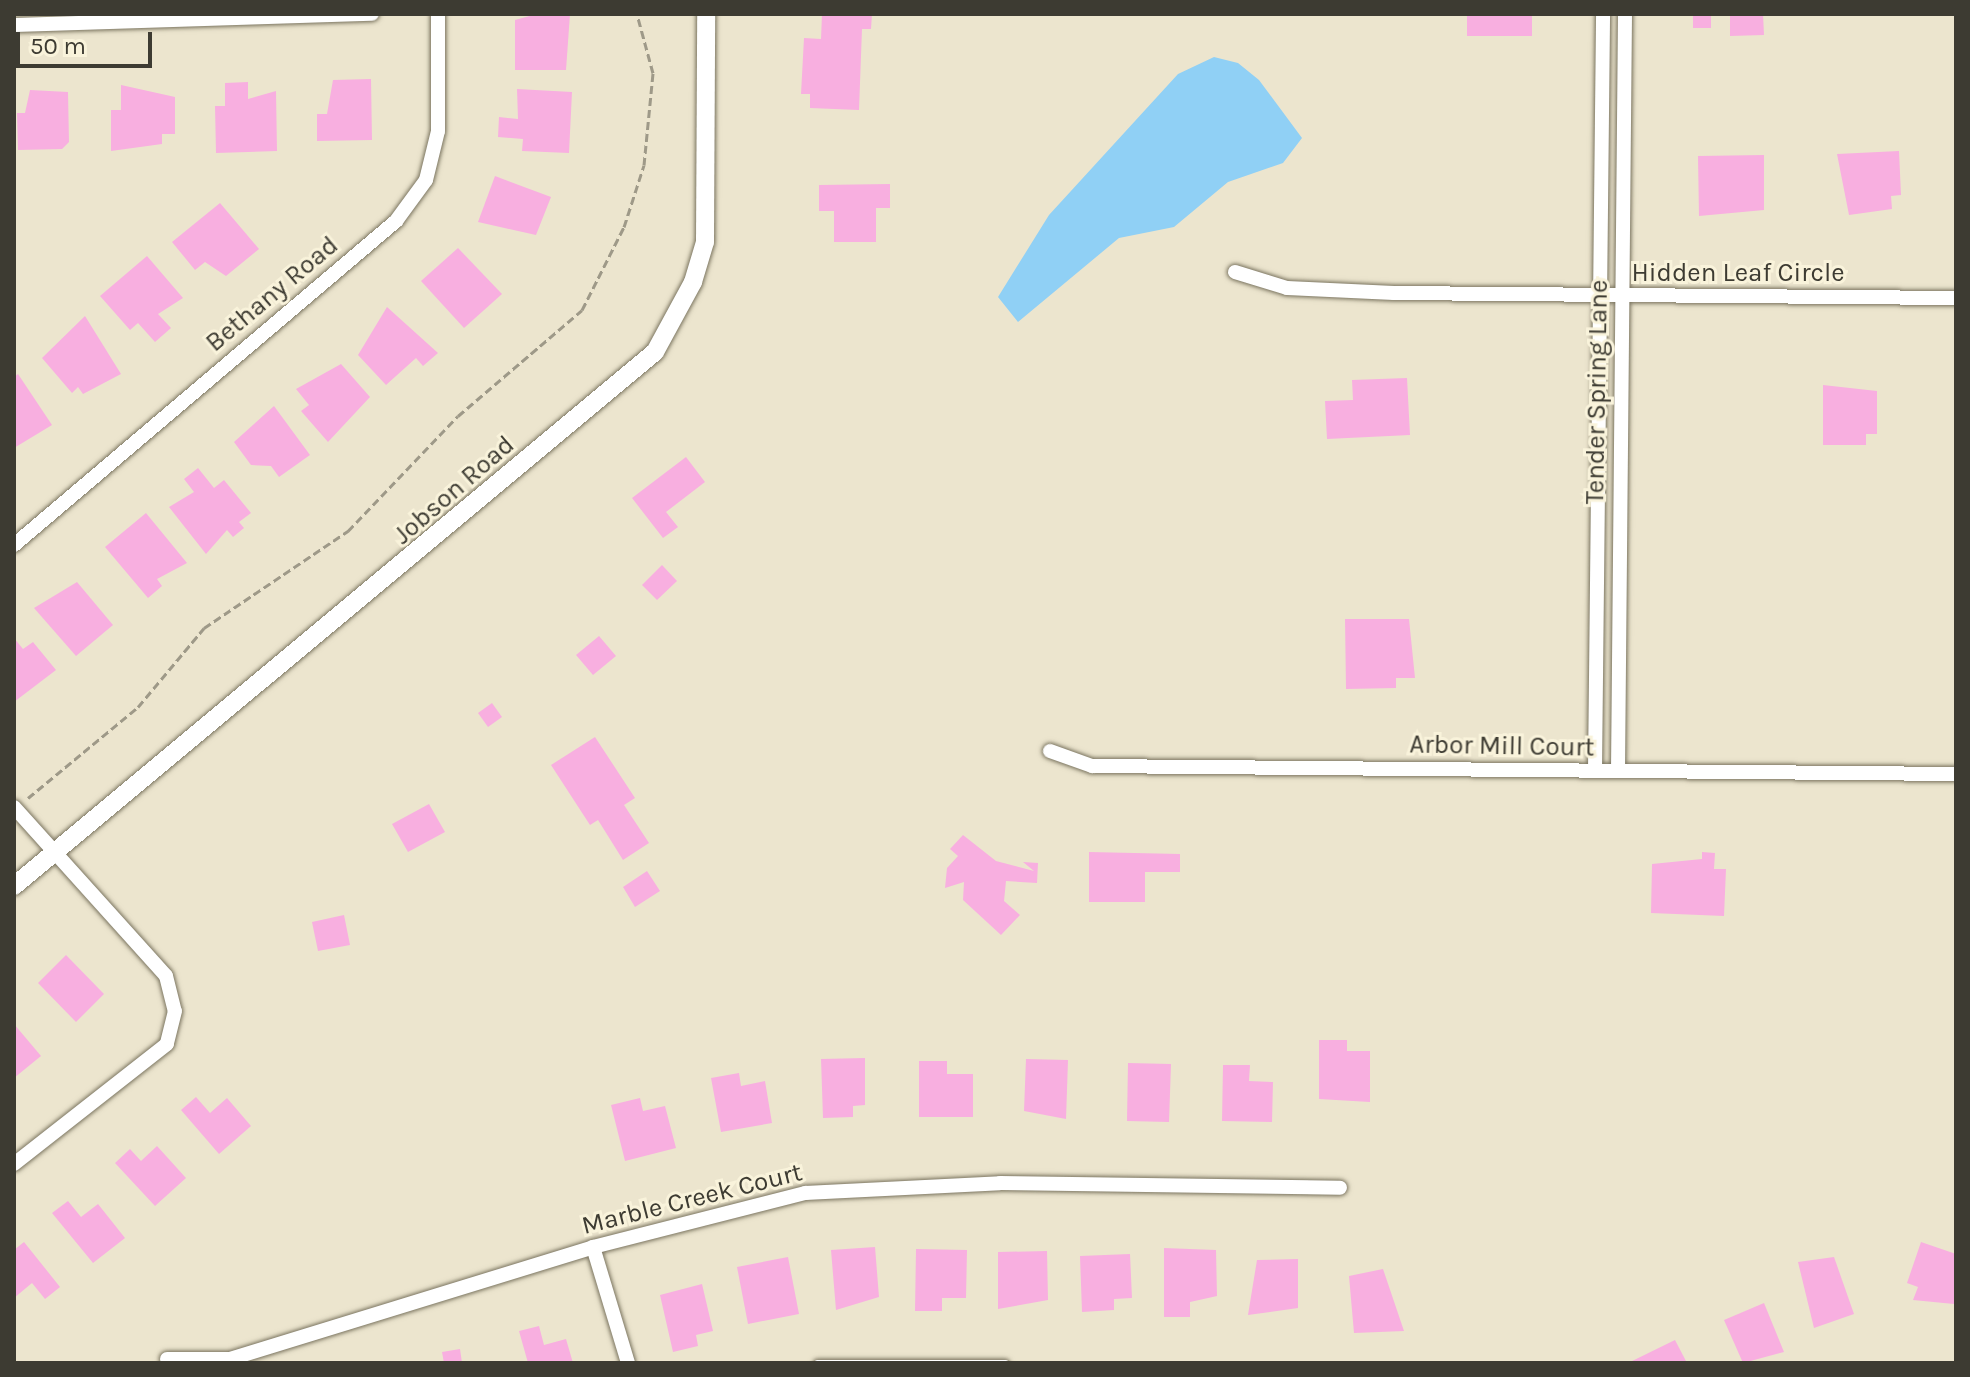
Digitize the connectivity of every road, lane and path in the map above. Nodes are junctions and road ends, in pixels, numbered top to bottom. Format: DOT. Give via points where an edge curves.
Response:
graph roads {
  1 [pos="372,14"];
  2 [pos="438,14"];
  3 [pos="637,14"];
  4 [pos="706,14"];
  5 [pos="1603,14"];
  6 [pos="1625,14"];
  7 [pos="14,25"];
  8 [pos="1235,272"];
  9 [pos="1600,296"];
  10 [pos="1622,297"];
  11 [pos="1956,298"];
  12 [pos="14,545"];
  13 [pos="1050,751"];
  14 [pos="1595,771"];
  15 [pos="1618,771"];
  16 [pos="1956,774"];
  17 [pos="28,798"];
  18 [pos="14,807"];
  19 [pos="52,854"];
  20 [pos="15,883"];
  21 [pos="14,1164"];
  22 [pos="1340,1188"];
  23 [pos="593,1247"];
  24 [pos="167,1359"];
  25 [pos="628,1363"];
  26 [pos="817,1363"];
  27 [pos="1005,1363"];
  1 -- 7 [label="street"];
  2 -- 12 [label="street, Bethany Road" via="438,131 426,180 396,221"];
  3 -- 17 [label="path" via="653,73 644,165 624,227 582,310 458,416 348,531 204,628 138,707"];
  4 -- 19 [label="street, Jobson Road" via="705,242 693,282 655,352"];
  5 -- 9 [label="street, Tender Spring Lane"];
  6 -- 10 [label="street, Tender Spring Lane"];
  8 -- 9 [label="street, Hidden Leaf Circle" via="1287,288"];
  9 -- 10 [label="street, Hidden Leaf Circle"];
  9 -- 14 [label="street, Tender Spring Lane"];
  10 -- 11 [label="street, Hidden Leaf Circle"];
  10 -- 15 [label="street, Tender Spring Lane"];
  13 -- 14 [label="street, Arbor Mill Court" via="1092,766"];
  14 -- 15 [label="street, Arbor Mill Court"];
  15 -- 16 [label="street, Arbor Mill Court"];
  18 -- 19 [label="street"];
  19 -- 20 [label="street, Jobson Road"];
  19 -- 21 [label="street" via="166,976 175,1011 167,1044"];
  22 -- 23 [label="street, Marble Creek Court" via="1000,1183 805,1193"];
  23 -- 24 [label="street, Marble Creek Court" via="230,1359"];
  23 -- 25 [label="street"];
  26 -- 27 [label="lane"];
}
